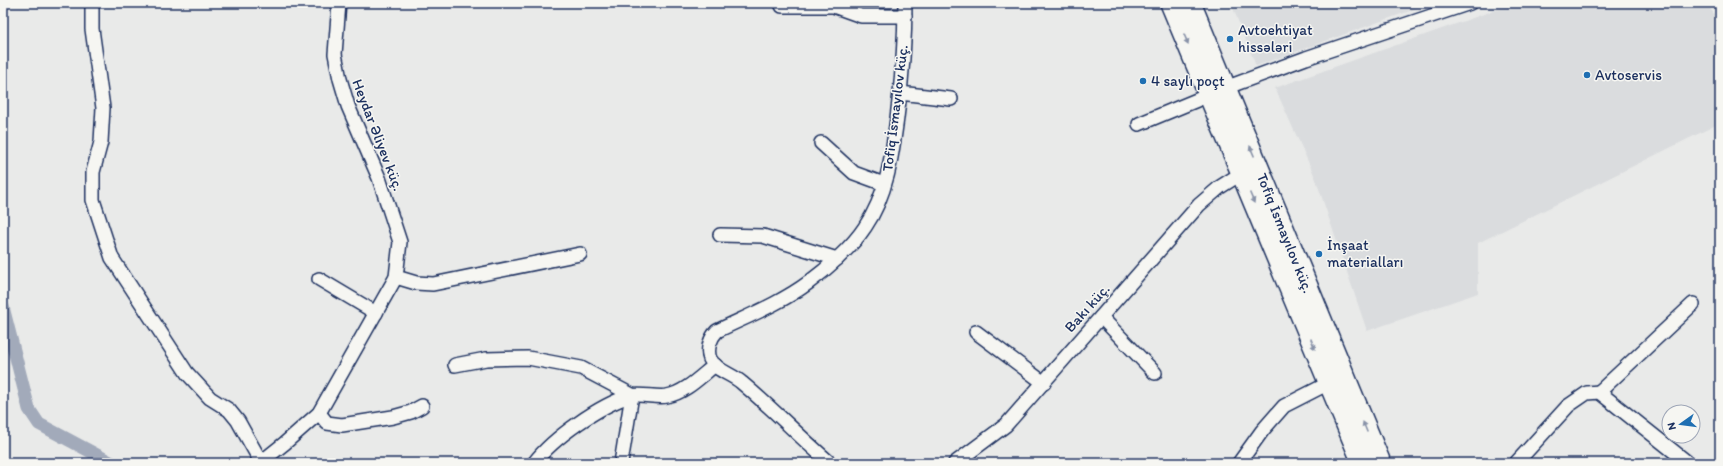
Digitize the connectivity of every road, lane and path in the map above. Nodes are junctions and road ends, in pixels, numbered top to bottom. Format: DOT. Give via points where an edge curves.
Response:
graph roads {
  1 [pos="92,3"];
  2 [pos="339,3"];
  3 [pos="1171,3"];
  4 [pos="1190,3"];
  5 [pos="1470,3"];
  6 [pos="782,6"];
  7 [pos="905,9"];
  8 [pos="1217,91"];
  9 [pos="900,93"];
  10 [pos="950,99"];
  11 [pos="1139,124"];
  12 [pos="820,143"];
  13 [pos="1242,173"];
  14 [pos="884,184"];
  15 [pos="720,235"];
  16 [pos="580,254"];
  17 [pos="837,259"];
  18 [pos="396,277"];
  19 [pos="319,279"];
  20 [pos="1693,304"];
  21 [pos="376,314"];
  22 [pos="1310,316"];
  23 [pos="1101,317"];
  24 [pos="976,332"];
  25 [pos="455,365"];
  26 [pos="715,365"];
  27 [pos="1155,373"];
  28 [pos="1044,383"];
  29 [pos="1329,383"];
  30 [pos="1599,392"];
  31 [pos="632,396"];
  32 [pos="422,406"];
  33 [pos="319,413"];
  34 [pos="260,462"];
  35 [pos="1687,462"];
  36 [pos="534,463"];
  37 [pos="621,463"];
  38 [pos="830,463"];
  39 [pos="955,463"];
  40 [pos="1239,463"];
  41 [pos="1363,463"];
  42 [pos="1380,463"];
  43 [pos="1516,463"];
  1 -- 34 [label="street" via="92,29 103,108 101,142 93,172 93,200 112,258 187,373 210,398 228,410 238,421"];
  2 -- 18 [label="street, Heydar Əliyev küç." via="335,54 340,79 348,106 379,178 400,242"];
  3 -- 8 [label="main road, one-way"];
  4 -- 8 [label="main road, Tofiq İsmayılov küç."];
  5 -- 8 [label="street"];
  6 -- 7 [label="street" via="833,6 861,16"];
  7 -- 9 [label="street, Tofiq İsmayılov küç."];
  8 -- 11 [label="street"];
  8 -- 13 [label="main road"];
  22 -- 8 [label="main road, Tofiq İsmayılov küç., one-way"];
  9 -- 10 [label="street"];
  9 -- 14 [label="street, Tofiq İsmayılov küç." via="890,166"];
  12 -- 14 [label="street" via="854,173"];
  13 -- 22 [label="main road, one-way"];
  13 -- 23 [label="street, Bakı küç." via="1220,186 1199,206"];
  14 -- 17 [label="street, Tofiq İsmayılov küç." via="865,228"];
  15 -- 17 [label="street" via="763,236"];
  16 -- 18 [label="street" via="433,284"];
  17 -- 26 [label="street, Tofiq İsmayılov küç." via="808,283 780,301 717,331 711,339 709,349 710,358"];
  18 -- 21 [label="street, Heydar Əliyev küç."];
  19 -- 21 [label="street"];
  20 -- 30 [label="street"];
  21 -- 33 [label="street, Heydar Əliyev küç."];
  22 -- 29 [label="main road, one-way"];
  42 -- 22 [label="main road, Tofiq İsmayılov küç., one-way"];
  23 -- 27 [label="street"];
  23 -- 28 [label="street, Bakı küç."];
  24 -- 28 [label="street"];
  25 -- 31 [label="street" via="486,359 528,358 581,368"];
  26 -- 31 [label="street" via="683,390 667,396"];
  26 -- 38 [label="street" via="740,382"];
  28 -- 39 [label="street, Bakı küç." via="1006,425"];
  29 -- 40 [label="street" via="1284,406"];
  29 -- 41 [label="main road"];
  30 -- 35 [label="street"];
  30 -- 43 [label="street" via="1587,393 1568,406"];
  31 -- 36 [label="street" via="593,413 543,451"];
  31 -- 37 [label="street"];
  32 -- 33 [label="street" via="393,417 342,426 327,423"];
  33 -- 34 [label="street, Heydar Əliyev küç."];
}
